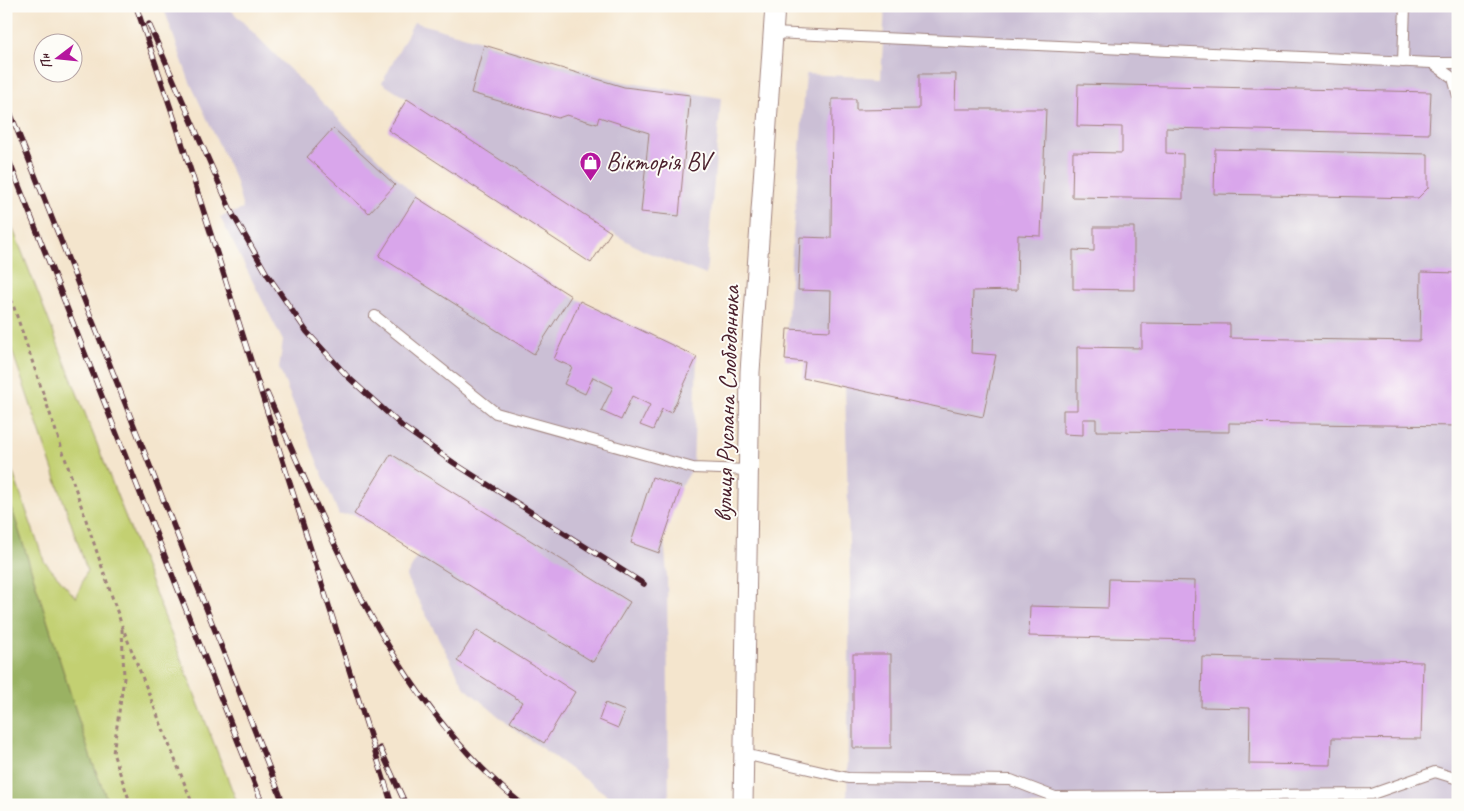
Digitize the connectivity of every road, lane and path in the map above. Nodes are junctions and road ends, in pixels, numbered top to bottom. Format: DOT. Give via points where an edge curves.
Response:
graph roads {
  1 [pos="775,6"];
  2 [pos="1405,6"];
  3 [pos="773,33"];
  4 [pos="1403,62"];
  5 [pos="1432,63"];
  6 [pos="1458,63"];
  7 [pos="1458,96"];
  8 [pos="6,284"];
  9 [pos="374,316"];
  10 [pos="748,470"];
  11 [pos="122,626"];
  12 [pos="744,754"];
  13 [pos="1458,779"];
  14 [pos="131,805"];
  15 [pos="193,805"];
  16 [pos="743,805"];
  1 -- 3 [label="street, вулиця Руслана Слободянюка"];
  2 -- 4 [label="lane"];
  3 -- 4 [label="lane"];
  3 -- 10 [label="street, вулиця Руслана Слободянюка" via="750,372"];
  4 -- 5 [label="lane"];
  5 -- 6 [label="lane"];
  5 -- 7 [label="lane" via="1453,78"];
  8 -- 11 [label="path"];
  9 -- 10 [label="lane" via="496,413 693,468"];
  10 -- 12 [label="street, вулиця Руслана Слободянюка"];
  11 -- 14 [label="path" via="124,678 113,753"];
  11 -- 15 [label="path"];
  12 -- 13 [label="lane" via="848,778 1011,780 1055,797 1372,794 1435,772"];
  12 -- 16 [label="street, вулиця Руслана Слободянюка"];
}
